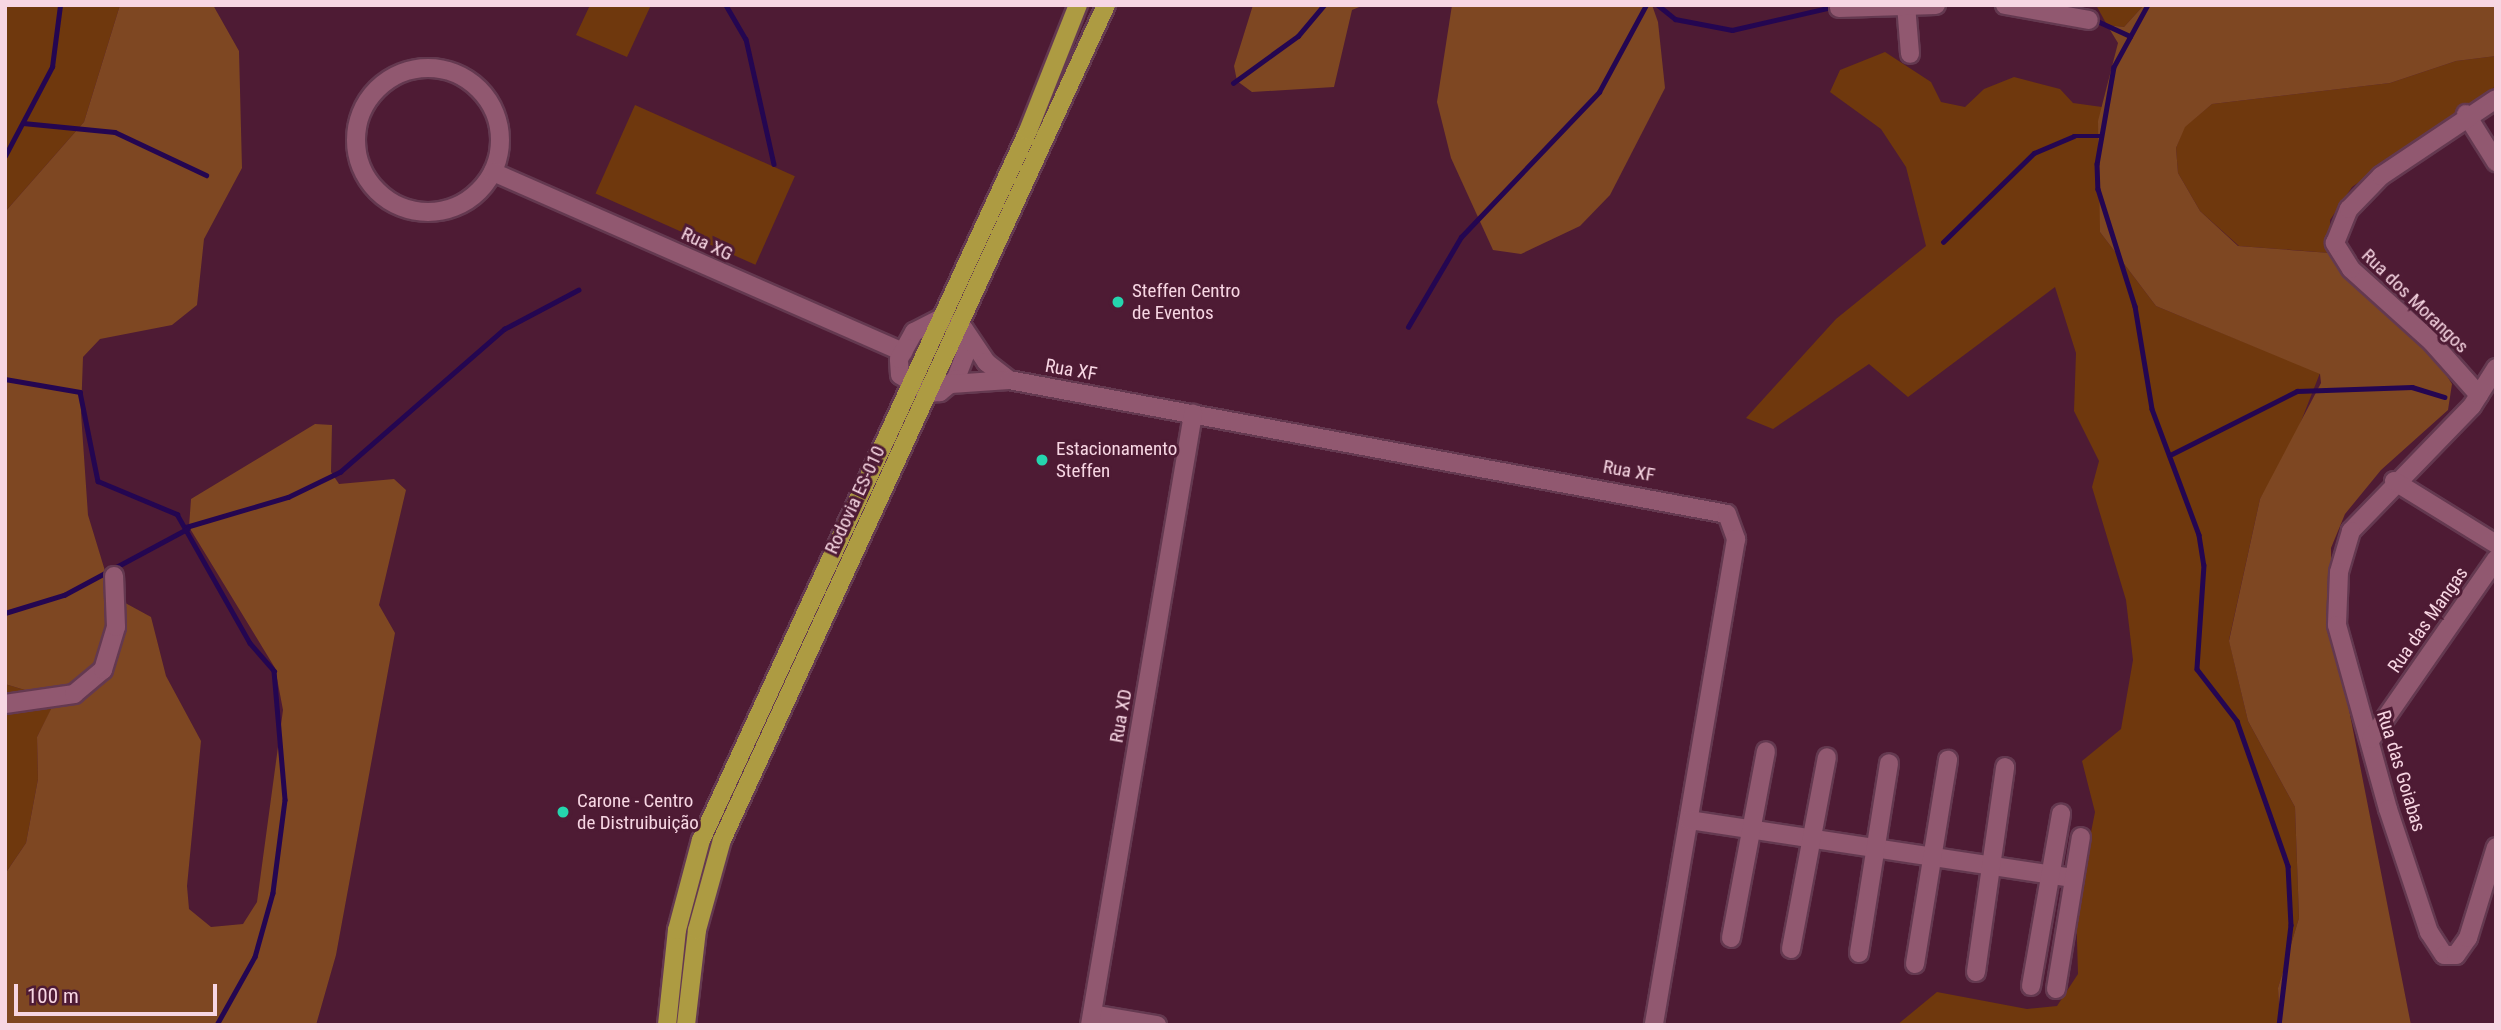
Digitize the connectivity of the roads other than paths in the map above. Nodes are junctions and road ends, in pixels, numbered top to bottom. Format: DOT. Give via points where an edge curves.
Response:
graph roads {
  1 [pos="1069,5"];
  2 [pos="1079,5"];
  3 [pos="1105,5"];
  4 [pos="1936,5"];
  5 [pos="2005,5"];
  6 [pos="1839,8"];
  7 [pos="1906,8"];
  8 [pos="2089,20"];
  9 [pos="1910,54"];
  10 [pos="2496,99"];
  11 [pos="2466,114"];
  12 [pos="1028,131"];
  13 [pos="2496,162"];
  14 [pos="493,172"];
  15 [pos="940,319"];
  16 [pos="958,326"];
  17 [pos="970,342"];
  18 [pos="903,352"];
  19 [pos="2496,368"];
  20 [pos="1009,380"];
  21 [pos="951,384"];
  22 [pos="909,386"];
  23 [pos="927,393"];
  24 [pos="2479,396"];
  25 [pos="1193,414"];
  26 [pos="2394,481"];
  27 [pos="2491,535"];
  28 [pos="2496,559"];
  29 [pos="114,576"];
  30 [pos="5,704"];
  31 [pos="2371,739"];
  32 [pos="1766,751"];
  33 [pos="1827,757"];
  34 [pos="1948,760"];
  35 [pos="1889,763"];
  36 [pos="2005,767"];
  37 [pos="2061,814"];
  38 [pos="1689,820"];
  39 [pos="1753,828"];
  40 [pos="2081,836"];
  41 [pos="1813,837"];
  42 [pos="1875,846"];
  43 [pos="2496,847"];
  44 [pos="1933,855"];
  45 [pos="1992,864"];
  46 [pos="2051,874"];
  47 [pos="2074,878"];
  48 [pos="1731,938"];
  49 [pos="1791,949"];
  50 [pos="1859,953"];
  51 [pos="1916,964"];
  52 [pos="1976,972"];
  53 [pos="2031,986"];
  54 [pos="2056,989"];
  55 [pos="1091,1019"];
  56 [pos="667,1025"];
  57 [pos="686,1025"];
  58 [pos="1157,1025"];
  59 [pos="1654,1025"];
  1 -- 12 [label="street" via="1026,111"];
  2 -- 12 [label="main road, Rodovia ES-010"];
  3 -- 16 [label="main road, Rodovia ES-010"];
  4 -- 7 [label="street"];
  5 -- 8 [label="street"];
  6 -- 7 [label="street"];
  7 -- 9 [label="street"];
  10 -- 11 [label="street, Rua dos Morangos"];
  11 -- 13 [label="street"];
  11 -- 24 [label="street, Rua dos Morangos" via="2381,176 2350,209 2335,243 2351,269 2432,342"];
  12 -- 15 [label="main road, Rodovia ES-010"];
  14 -- 14 [label="street" via="500,149 495,114 475,84 454,72 407,70 386,81 358,119 355,143 372,188 413,212 460,206"];
  14 -- 18 [label="street, Rua XG"];
  15 -- 16 [label="street"];
  15 -- 18 [label="street" via="921,325"];
  15 -- 22 [label="main road, Rodovia ES-010"];
  16 -- 17 [label="street"];
  16 -- 23 [label="main road, Rodovia ES-010"];
  17 -- 20 [label="street"];
  17 -- 21 [label="street"];
  18 -- 22 [label="street" via="898,368"];
  19 -- 24 [label="street, Rua das Goiabas"];
  20 -- 21 [label="street, Rua XF"];
  20 -- 25 [label="street, Rua XF"];
  21 -- 23 [label="street, Rua XF"];
  22 -- 23 [label="street"];
  22 -- 56 [label="main road, Rodovia ES-010" via="701,840 677,930"];
  23 -- 57 [label="main road, Rodovia ES-010" via="722,840 697,930"];
  24 -- 26 [label="street, Rua das Goiabas"];
  25 -- 38 [label="street, Rua XF" via="1727,514 1736,539"];
  25 -- 55 [label="street, Rua XD"];
  26 -- 27 [label="street"];
  26 -- 31 [label="street, Rua das Goiabas" via="2351,531 2339,572 2342,651"];
  28 -- 31 [label="street, Rua das Mangas"];
  29 -- 30 [label="street" via="116,626 103,670 74,694"];
  31 -- 43 [label="street, Rua das Goiabas" via="2429,932 2444,956 2456,955 2468,939"];
  32 -- 39 [label="street"];
  33 -- 41 [label="street"];
  34 -- 44 [label="street"];
  35 -- 42 [label="street"];
  36 -- 45 [label="street"];
  37 -- 46 [label="street"];
  38 -- 39 [label="street"];
  38 -- 59 [label="street, Rua XF"];
  39 -- 41 [label="street"];
  39 -- 48 [label="street"];
  40 -- 47 [label="street"];
  41 -- 42 [label="street"];
  41 -- 49 [label="street"];
  42 -- 44 [label="street"];
  42 -- 50 [label="street"];
  44 -- 45 [label="street"];
  44 -- 51 [label="street"];
  45 -- 46 [label="street"];
  45 -- 52 [label="street"];
  46 -- 47 [label="street"];
  46 -- 53 [label="street"];
  47 -- 54 [label="street"];
  55 -- 58 [label="street"];
}
